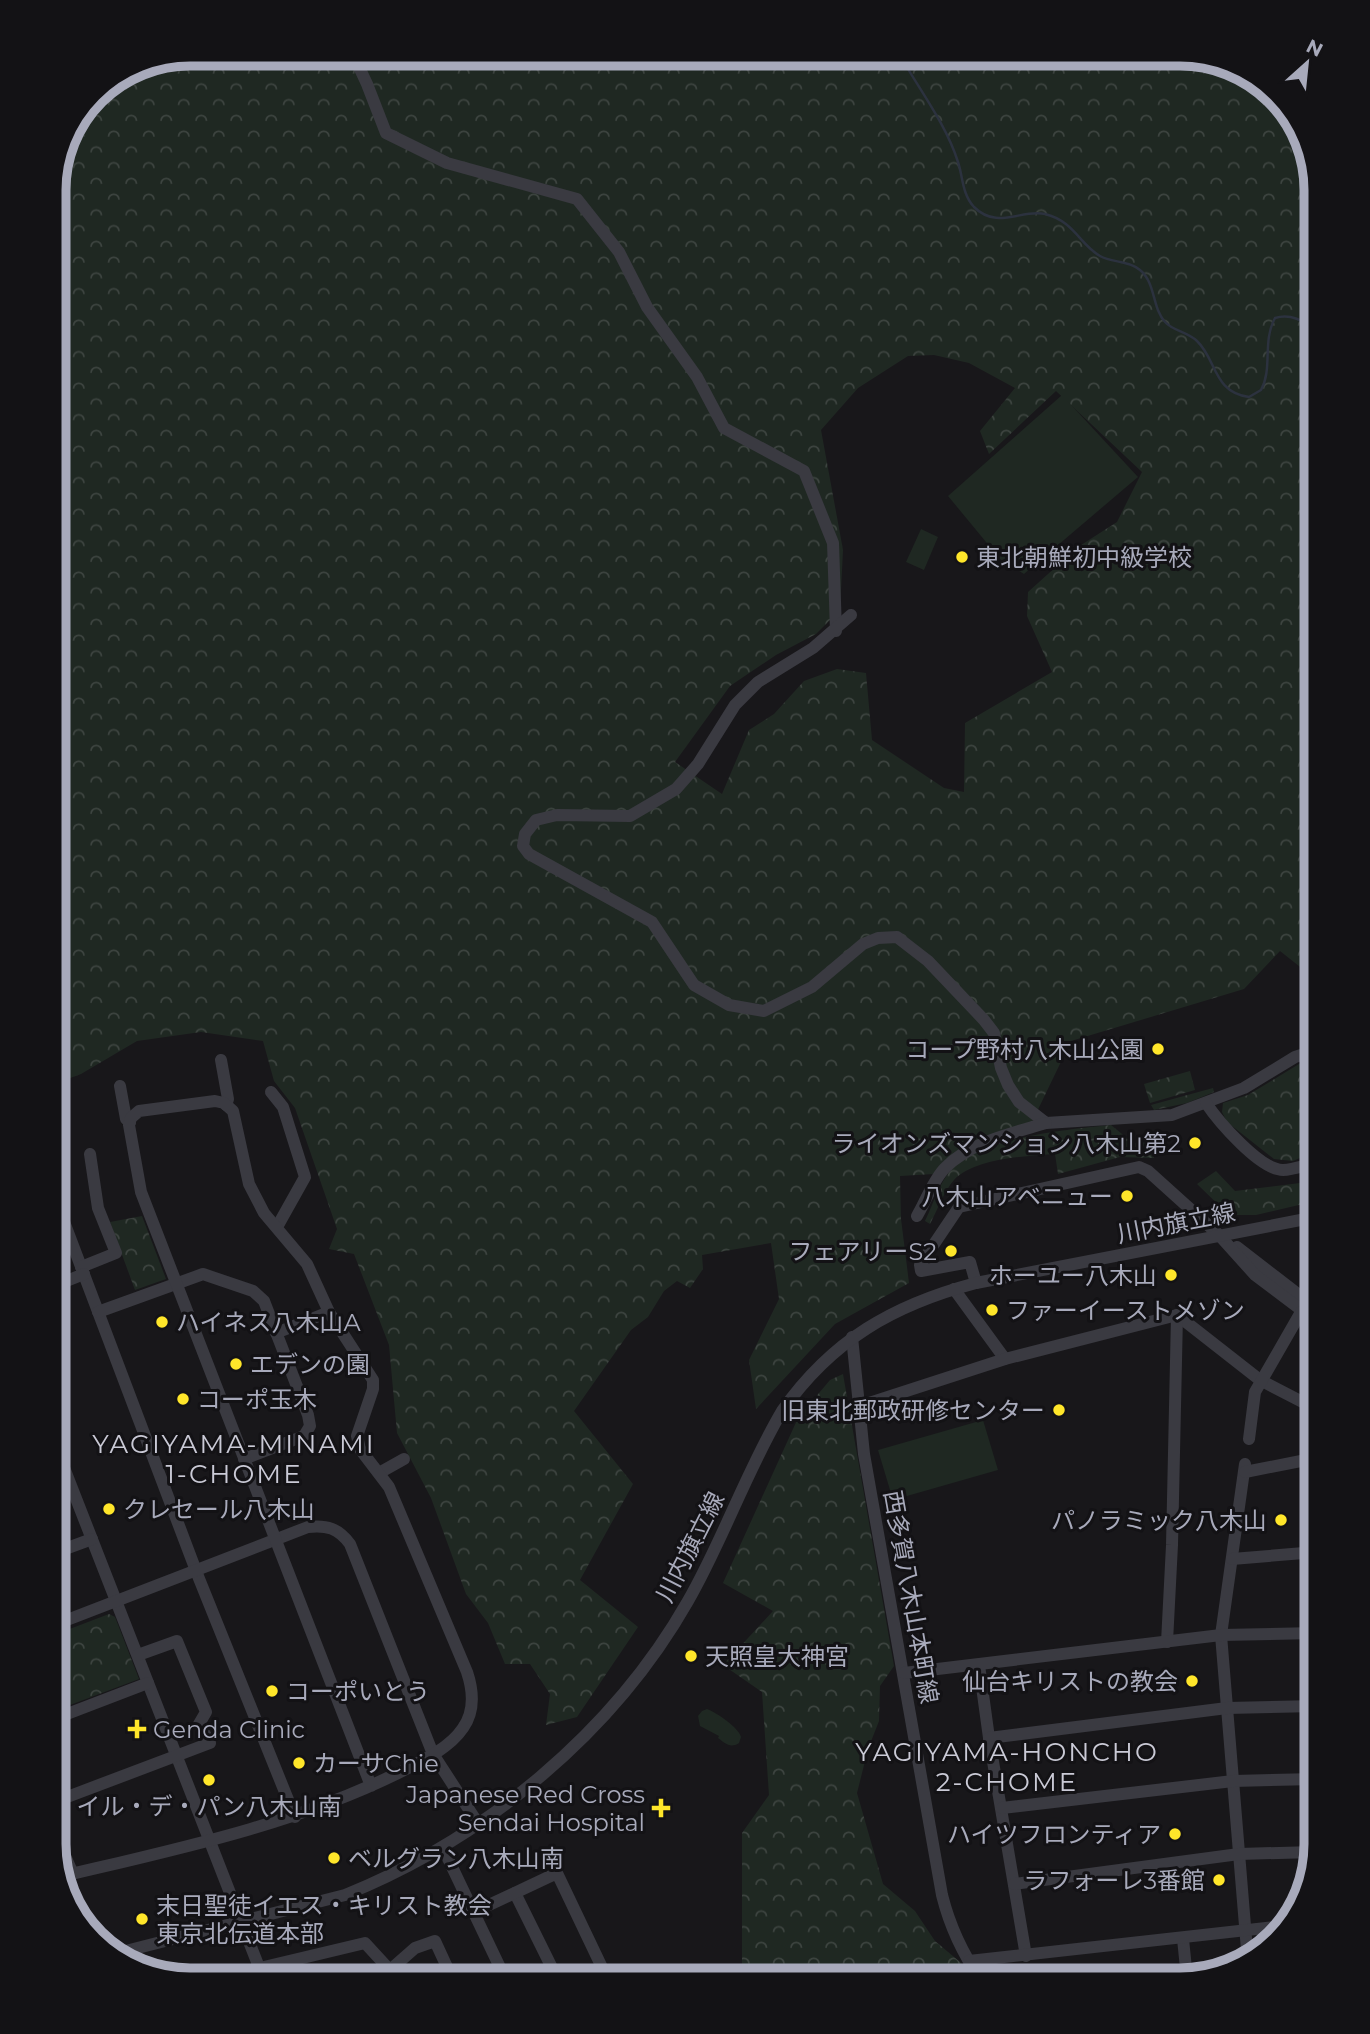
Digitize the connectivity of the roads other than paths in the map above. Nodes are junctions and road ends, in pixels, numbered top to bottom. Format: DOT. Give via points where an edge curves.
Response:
graph roads {
  1 [pos="358,66"];
  2 [pos="851,615"];
  3 [pos="836,631"];
  4 [pos="1304,1054"];
  5 [pos="221,1060"];
  6 [pos="120,1086"];
  7 [pos="271,1092"];
  8 [pos="1206,1103"];
  9 [pos="226,1104"];
  10 [pos="130,1122"];
  11 [pos="1046,1124"];
  12 [pos="90,1154"];
  13 [pos="1304,1166"];
  14 [pos="917,1216"];
  15 [pos="1304,1219"];
  16 [pos="277,1227"];
  17 [pos="1219,1235"];
  18 [pos="66,1236"];
  19 [pos="82,1271"];
  20 [pos="66,1279"];
  21 [pos="976,1283"];
  22 [pos="175,1284"];
  23 [pos="954,1289"];
  24 [pos="1304,1298"];
  25 [pos="99,1312"];
  26 [pos="329,1312"];
  27 [pos="1301,1312"];
  28 [pos="1304,1314"];
  29 [pos="1177,1315"];
  30 [pos="276,1333"];
  31 [pos="852,1337"];
  32 [pos="1005,1359"];
  33 [pos="1260,1380"];
  34 [pos="1304,1403"];
  35 [pos="857,1407"];
  36 [pos="1249,1439"];
  37 [pos="244,1460"];
  38 [pos="404,1460"];
  39 [pos="1304,1460"];
  40 [pos="66,1473"];
  41 [pos="379,1473"];
  42 [pos="92,1539"];
  43 [pos="275,1540"];
  44 [pos="66,1549"];
  45 [pos="1304,1553"];
  46 [pos="1231,1559"];
  47 [pos="196,1569"];
  48 [pos="116,1601"];
  49 [pos="66,1620"];
  50 [pos="1304,1633"];
  51 [pos="1221,1635"];
  52 [pos="1167,1642"];
  53 [pos="138,1655"];
  54 [pos="979,1665"];
  55 [pos="904,1673"];
  56 [pos="148,1683"];
  57 [pos="1304,1706"];
  58 [pos="1227,1708"];
  59 [pos="66,1714"];
  60 [pos="989,1738"];
  61 [pos="433,1754"];
  62 [pos="176,1756"];
  63 [pos="1304,1779"];
  64 [pos="1233,1781"];
  65 [pos="371,1786"];
  66 [pos="66,1797"];
  67 [pos="1002,1808"];
  68 [pos="295,1817"];
  69 [pos="479,1825"];
  70 [pos="209,1840"];
  71 [pos="443,1848"];
  72 [pos="1303,1852"];
  73 [pos="1238,1854"];
  74 [pos="71,1874"];
  75 [pos="1014,1884"];
  76 [pos="516,1893"];
  77 [pos="474,1912"];
  78 [pos="241,1922"];
  79 [pos="1271,1927"];
  80 [pos="1245,1929"];
  81 [pos="1183,1939"];
  82 [pos="1247,1948"];
  83 [pos="127,1951"];
  84 [pos="1026,1956"];
  85 [pos="969,1961"];
  86 [pos="258,1967"];
  87 [pos="284,1967"];
  88 [pos="388,1967"];
  89 [pos="401,1967"];
  90 [pos="447,1967"];
  91 [pos="500,1967"];
  92 [pos="552,1967"];
  93 [pos="602,1967"];
  94 [pos="1186,1967"];
  95 [pos="973,1968"];
  1 -- 3 [label="street" via="386,133 447,163 577,199 619,252 647,307 697,377 724,428 804,471 833,542"];
  2 -- 3 [label="street"];
  3 -- 11 [label="street" via="758,682 735,705 698,764 676,789 630,816 557,815 536,820 525,834 523,846 555,870 652,922 694,985 729,1005 764,1011 812,987 863,944 897,937 928,961 995,1033 1008,1085 1019,1102"];
  4 -- 8 [label="street" via="1244,1088"];
  5 -- 9 [label="street"];
  6 -- 10 [label="street" via="125,1119"];
  7 -- 16 [label="street" via="284,1107 305,1177"];
  8 -- 11 [label="street" via="1172,1115"];
  8 -- 13 [label="street" via="1219,1122 1274,1169"];
  9 -- 10 [label="street" via="215,1101 139,1111"];
  9 -- 16 [label="street" via="233,1111 249,1184"];
  10 -- 22 [label="street" via="141,1192"];
  11 -- 14 [label="street" via="991,1141 956,1159 944,1168"];
  12 -- 19 [label="street" via="98,1208 116,1253"];
  15 -- 17 [label="street, 川内旗立線"];
  16 -- 26 [label="street" via="307,1264"];
  17 -- 21 [label="street, 川内旗立線"];
  17 -- 21 [label="street" via="1148,1171 1129,1168 959,1207 920,1265 921,1271 970,1262"];
  17 -- 24 [label="street"];
  17 -- 27 [label="street" via="1255,1275"];
  18 -- 19 [label="street"];
  19 -- 20 [label="street"];
  19 -- 25 [label="street"];
  21 -- 23 [label="street, 川内旗立線"];
  22 -- 25 [label="street"];
  22 -- 30 [label="street" via="203,1274 253,1291 264,1301"];
  22 -- 37 [label="street"];
  23 -- 31 [label="street, 川内旗立線" via="893,1312"];
  23 -- 32 [label="street"];
  25 -- 47 [label="street"];
  26 -- 30 [label="street"];
  26 -- 41 [label="street" via="373,1380 357,1436 360,1449"];
  27 -- 28 [label="street"];
  27 -- 33 [label="street"];
  29 -- 32 [label="street"];
  29 -- 33 [label="street"];
  29 -- 52 [label="street"];
  30 -- 37 [label="street" via="310,1426 304,1436"];
  31 -- 35 [label="street, 西多賀八木山本町線"];
  31 -- 69 [label="street, 川内旗立線" via="799,1388 782,1412 689,1601 643,1667 546,1772"];
  32 -- 35 [label="street"];
  33 -- 34 [label="street"];
  33 -- 36 [label="street"];
  35 -- 55 [label="street, 西多賀八木山本町線"];
  37 -- 43 [label="street"];
  38 -- 41 [label="street"];
  39 -- 46 [label="street" via="1245,1468"];
  40 -- 42 [label="street"];
  41 -- 61 [label="street" via="389,1487 472,1686 463,1729"];
  42 -- 44 [label="street"];
  42 -- 48 [label="street"];
  43 -- 47 [label="street"];
  43 -- 61 [label="street" via="323,1525 342,1533"];
  43 -- 65 [label="street"];
  45 -- 46 [label="street"];
  46 -- 51 [label="street"];
  47 -- 48 [label="street"];
  47 -- 68 [label="street"];
  48 -- 49 [label="street"];
  48 -- 53 [label="street"];
  50 -- 51 [label="street"];
  51 -- 52 [label="street"];
  51 -- 58 [label="street"];
  52 -- 54 [label="street"];
  53 -- 56 [label="street"];
  53 -- 62 [label="street" via="177,1641 205,1712 200,1724 210,1743"];
  54 -- 55 [label="street"];
  54 -- 60 [label="street"];
  55 -- 85 [label="street, 西多賀八木山本町線" via="943,1895 950,1924"];
  56 -- 59 [label="street"];
  56 -- 62 [label="street"];
  57 -- 58 [label="street"];
  58 -- 60 [label="street"];
  58 -- 64 [label="street"];
  60 -- 67 [label="street"];
  61 -- 65 [label="street"];
  61 -- 69 [label="street"];
  62 -- 66 [label="street"];
  62 -- 70 [label="street"];
  63 -- 64 [label="street"];
  64 -- 67 [label="street"];
  64 -- 73 [label="street"];
  65 -- 68 [label="street"];
  67 -- 75 [label="street"];
  68 -- 70 [label="street"];
  69 -- 71 [label="street, 川内旗立線"];
  70 -- 74 [label="street"];
  70 -- 78 [label="street"];
  71 -- 77 [label="street"];
  71 -- 78 [label="street, 川内旗立線" via="345,1895"];
  72 -- 73 [label="street"];
  73 -- 75 [label="street"];
  73 -- 80 [label="street"];
  75 -- 84 [label="street"];
  76 -- 77 [label="street"];
  76 -- 92 [label="street"];
  76 -- 93 [label="street" via="557,1873"];
  77 -- 91 [label="street"];
  78 -- 83 [label="street, 川内旗立線"];
  78 -- 86 [label="street"];
  79 -- 80 [label="street"];
  80 -- 81 [label="street"];
  80 -- 82 [label="street"];
  81 -- 84 [label="street"];
  81 -- 94 [label="street"];
  84 -- 85 [label="street"];
  85 -- 95 [label="street, 西多賀八木山本町線"];
  87 -- 88 [label="street" via="365,1943"];
  89 -- 90 [label="street" via="415,1948 435,1941"];
}
